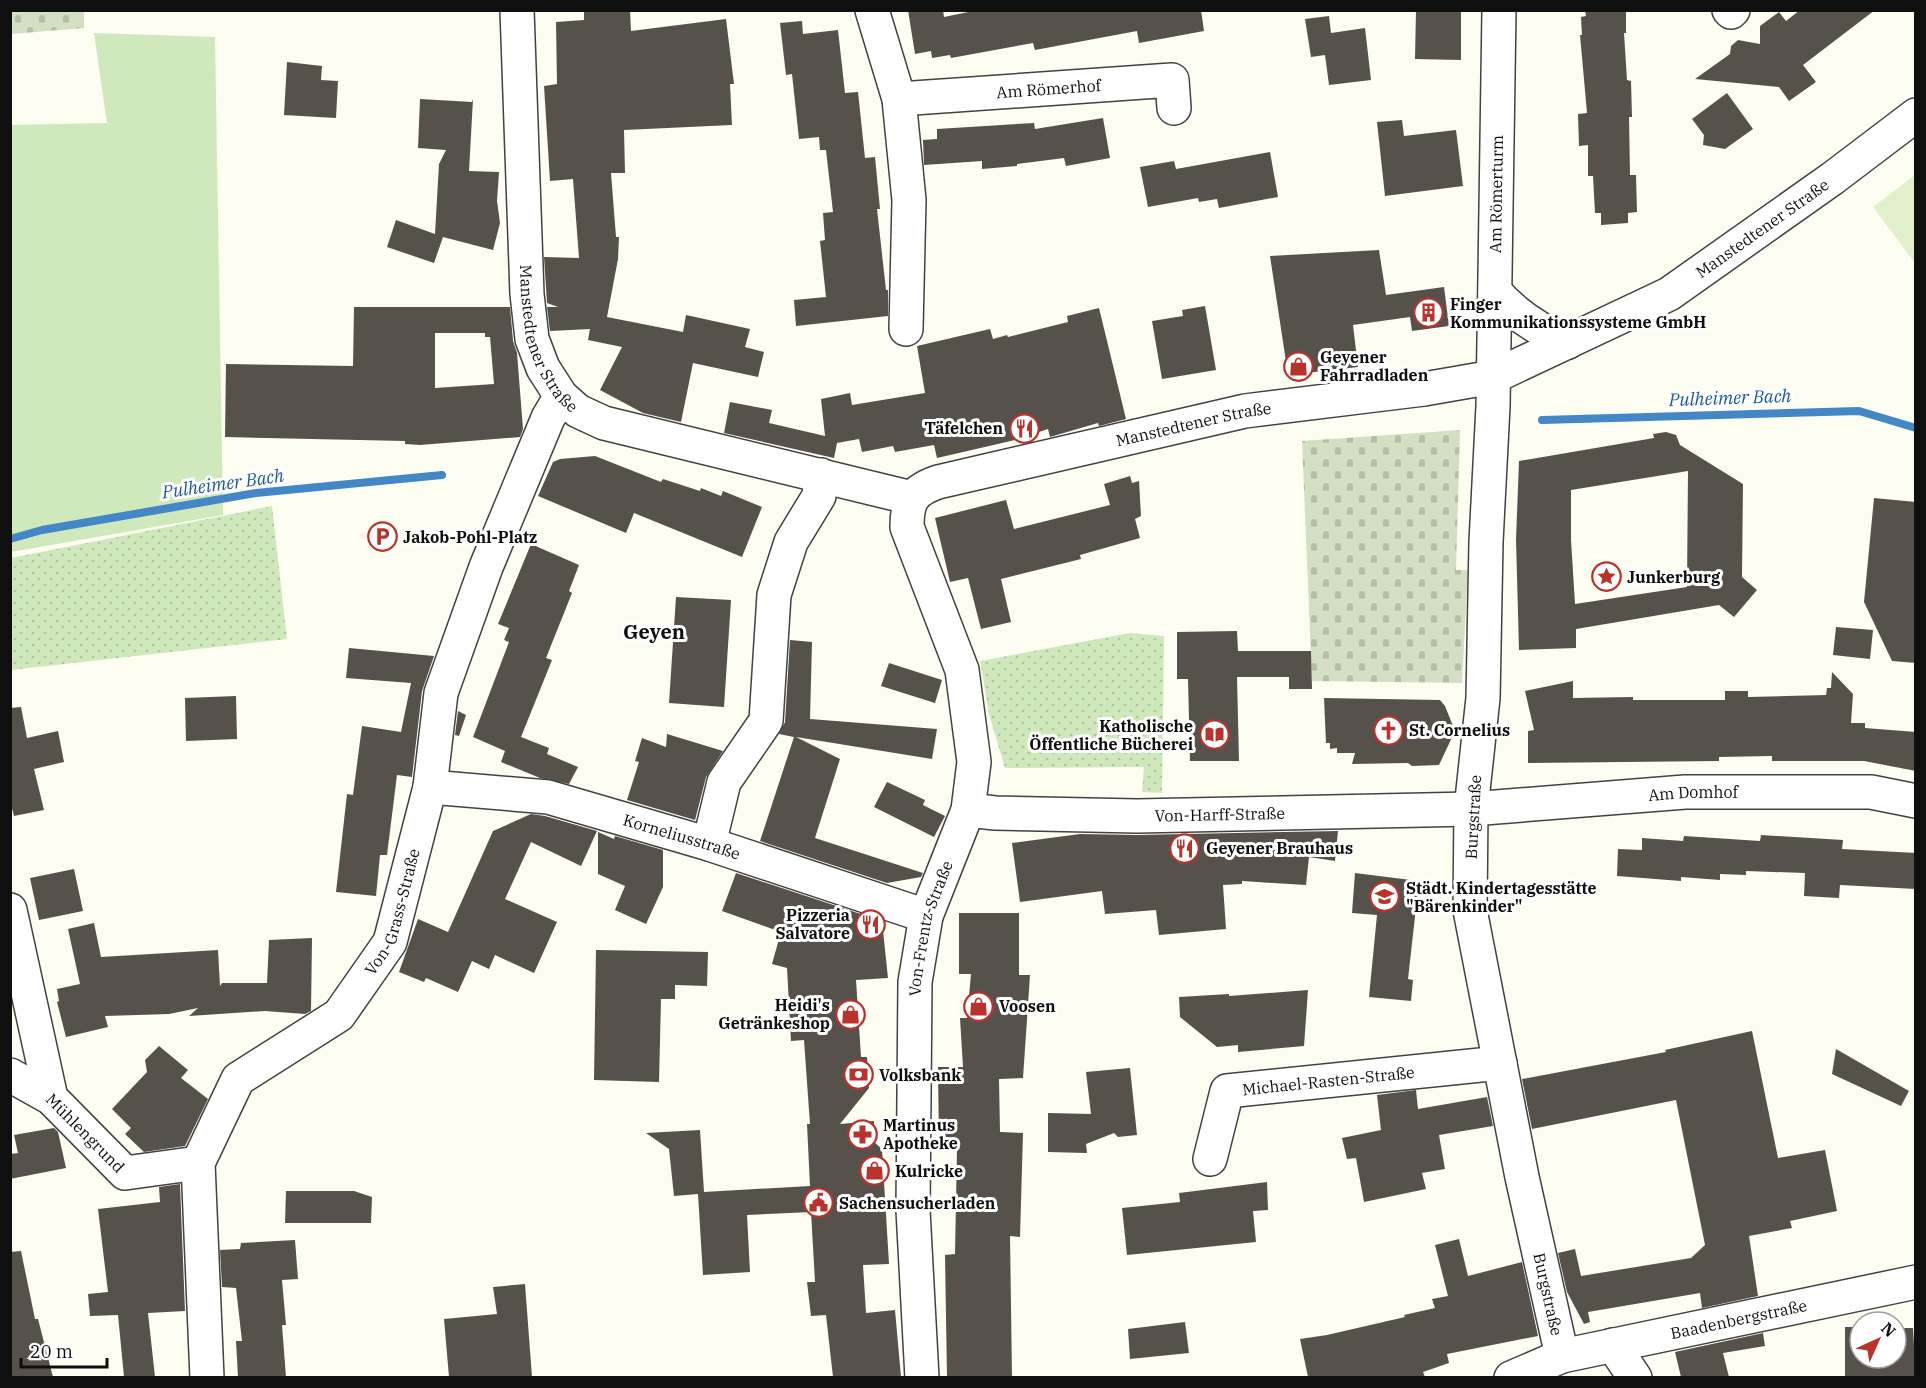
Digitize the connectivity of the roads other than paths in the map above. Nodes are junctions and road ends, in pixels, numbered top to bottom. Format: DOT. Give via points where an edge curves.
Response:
graph roads {
  1 [pos="517,10"];
  2 [pos="872,10"];
  3 [pos="1499,10"];
  4 [pos="899,99"];
  5 [pos="1174,108"];
  6 [pos="1916,115"];
  7 [pos="1495,292"];
  8 [pos="906,329"];
  9 [pos="1568,342"];
  10 [pos="1493,377"];
  11 [pos="561,396"];
  12 [pos="821,475"];
  13 [pos="912,498"];
  14 [pos="430,787"];
  15 [pos="1916,801"];
  16 [pos="1471,809"];
  17 [pos="968,810"];
  18 [pos="709,844"];
  19 [pos="10,910"];
  20 [pos="926,916"];
  21 [pos="1500,1063"];
  22 [pos="10,1075"];
  23 [pos="51,1098"];
  24 [pos="1210,1159"];
  25 [pos="198,1163"];
  26 [pos="1916,1282"];
  27 [pos="1613,1345"];
  28 [pos="1562,1356"];
  29 [pos="207,1377"];
  30 [pos="922,1377"];
  31 [pos="1511,1377"];
  32 [pos="1635,1377"];
  1 -- 11 [label="street, Manstedtener Straße" via="532,339 543,368"];
  2 -- 4 [label="street"];
  3 -- 7 [label="street, Am Römerturm"];
  4 -- 5 [label="street, Am Römerhof" via="1172,80"];
  4 -- 8 [label="street" via="909,200"];
  6 -- 9 [label="street, Manstedtener Straße" via="1669,294"];
  7 -- 9 [label="street" via="1530,323"];
  7 -- 10 [label="street, Am Römerturm"];
  9 -- 10 [label="street, Manstedtener Straße"];
  10 -- 13 [label="street, Manstedtener Straße" via="1245,411 938,482 922,488"];
  10 -- 16 [label="street, Burgstraße" via="1483,698"];
  11 -- 12 [label="street, Manstedtener Straße" via="578,411 604,423"];
  11 -- 14 [label="street, Von-Grass-Straße" via="548,418 486,567 441,693"];
  12 -- 13 [label="street, Manstedtener Straße"];
  12 -- 18 [label="street" via="819,496 792,542 774,595 766,721 724,782"];
  13 -- 17 [label="street, Von-Frentz-Straße" via="907,527 962,670 974,762"];
  14 -- 18 [label="street, Korneliusstraße" via="548,797"];
  14 -- 25 [label="street, Von-Grass-Straße" via="390,942 339,1015 238,1079"];
  15 -- 16 [label="street, Am Domhof" via="1871,792 1684,792"];
  16 -- 17 [label="street, Von-Harff-Straße" via="1137,816"];
  16 -- 21 [label="street, Burgstraße" via="1470,910"];
  17 -- 20 [label="street, Von-Frentz-Straße"];
  18 -- 20 [label="street, Korneliusstraße"];
  19 -- 23 [label="street"];
  20 -- 30 [label="street, Von-Frentz-Straße" via="915,982 913,1160"];
  21 -- 24 [label="street, Michael-Rasten-Straße" via="1227,1091"];
  21 -- 28 [label="street, Burgstraße"];
  22 -- 23 [label="street, Mühlengrund"];
  23 -- 25 [label="street, Mühlengrund" via="125,1173"];
  25 -- 29 [label="street, Von-Grass-Straße"];
  26 -- 27 [label="street, Baadenbergstraße"];
  27 -- 28 [label="street, Baadenbergstraße"];
  27 -- 32 [label="street"];
  28 -- 31 [label="street, Baadenbergstraße"];
}
